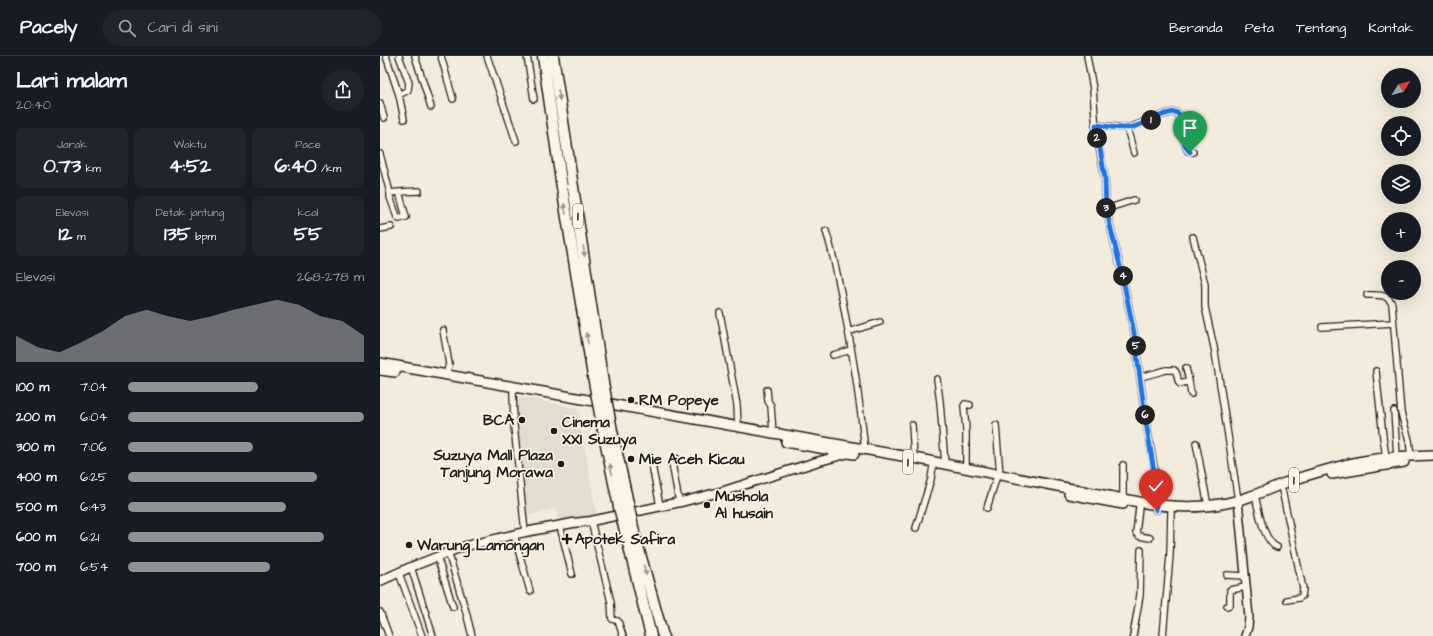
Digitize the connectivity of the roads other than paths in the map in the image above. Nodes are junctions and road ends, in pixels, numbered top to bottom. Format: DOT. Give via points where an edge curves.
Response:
graph roads {
  1 [pos="386,56"];
  2 [pos="399,56"];
  3 [pos="415,56"];
  4 [pos="441,56"];
  5 [pos="488,56"];
  6 [pos="527,56"];
  7 [pos="543,56"];
  8 [pos="553,56"];
  9 [pos="1087,56"];
  10 [pos="399,95"];
  11 [pos="453,99"];
  12 [pos="534,99"];
  13 [pos="380,103"];
  14 [pos="430,107"];
  15 [pos="384,118"];
  16 [pos="404,119"];
  17 [pos="1096,125"];
  18 [pos="1127,128"];
  19 [pos="516,141"];
  20 [pos="1193,152"];
  21 [pos="1134,153"];
  22 [pos="380,154"];
  23 [pos="419,191"];
  24 [pos="399,192"];
  25 [pos="390,193"];
  26 [pos="1105,200"];
  27 [pos="1134,200"];
  28 [pos="1115,206"];
  29 [pos="1106,209"];
  30 [pos="391,227"];
  31 [pos="380,229"];
  32 [pos="826,231"];
  33 [pos="1193,237"];
  34 [pos="1366,295"];
  35 [pos="720,313"];
  36 [pos="880,322"];
  37 [pos="1393,323"];
  38 [pos="1322,327"];
  39 [pos="443,330"];
  40 [pos="848,332"];
  41 [pos="851,350"];
  42 [pos="833,355"];
  43 [pos="380,363"];
  44 [pos="1186,368"];
  45 [pos="380,370"];
  46 [pos="1376,371"];
  47 [pos="446,375"];
  48 [pos="598,376"];
  49 [pos="1141,377"];
  50 [pos="937,379"];
  51 [pos="1189,381"];
  52 [pos="767,390"];
  53 [pos="513,392"];
  54 [pos="1191,394"];
  55 [pos="970,405"];
  56 [pos="1394,411"];
  57 [pos="912,425"];
  58 [pos="996,425"];
  59 [pos="738,427"];
  60 [pos="772,433"];
  61 [pos="1196,443"];
  62 [pos="850,450"];
  63 [pos="865,450"];
  64 [pos="831,454"];
  65 [pos="1433,455"];
  66 [pos="1397,456"];
  67 [pos="1411,456"];
  68 [pos="1386,457"];
  69 [pos="914,458"];
  70 [pos="677,459"];
  71 [pos="1433,460"];
  72 [pos="945,464"];
  73 [pos="652,465"];
  74 [pos="1123,465"];
  75 [pos="933,466"];
  76 [pos="966,468"];
  77 [pos="998,477"];
  78 [pos="1282,490"];
  79 [pos="1123,498"];
  80 [pos="1256,500"];
  81 [pos="679,502"];
  82 [pos="1238,503"];
  83 [pos="660,506"];
  84 [pos="1208,506"];
  85 [pos="1139,507"];
  86 [pos="1157,507"];
  87 [pos="987,508"];
  88 [pos="1171,512"];
  89 [pos="592,521"];
  90 [pos="560,526"];
  91 [pos="916,528"];
  92 [pos="525,532"];
  93 [pos="630,534"];
  94 [pos="514,535"];
  95 [pos="1150,538"];
  96 [pos="1277,547"];
  97 [pos="1141,550"];
  98 [pos="448,552"];
  99 [pos="437,556"];
  100 [pos="411,567"];
  101 [pos="399,573"];
  102 [pos="572,574"];
  103 [pos="1227,575"];
  104 [pos="1245,576"];
  105 [pos="380,581"];
  106 [pos="1246,587"];
  107 [pos="530,590"];
  108 [pos="1288,600"];
  109 [pos="1227,606"];
  110 [pos="453,607"];
  111 [pos="380,612"];
  112 [pos="389,636"];
  113 [pos="422,636"];
  114 [pos="433,636"];
  115 [pos="472,636"];
  116 [pos="623,636"];
  117 [pos="651,636"];
  118 [pos="663,636"];
  119 [pos="1133,636"];
  120 [pos="1163,636"];
  121 [pos="1245,636"];
  1 -- 10 [label="street"];
  2 -- 10 [label="street" via="409,83 408,90"];
  3 -- 14 [label="street"];
  4 -- 11 [label="street"];
  5 -- 19 [label="street"];
  6 -- 12 [label="street"];
  48 -- 7 [label="highway, 1, one-way" via="561,181"];
  8 -- 48 [label="highway, 1, one-way"];
  9 -- 17 [label="street"];
  10 -- 16 [label="street"];
  13 -- 15 [label="street"];
  17 -- 18 [label="street"];
  17 -- 26 [label="street" via="1104,173"];
  18 -- 20 [label="street" via="1175,112 1179,114 1185,146 1188,151"];
  18 -- 21 [label="street"];
  22 -- 25 [label="street"];
  23 -- 24 [label="street"];
  24 -- 25 [label="street"];
  24 -- 25 [label="street" via="406,217 399,219"];
  26 -- 28 [label="street"];
  26 -- 29 [label="street"];
  27 -- 28 [label="street"];
  28 -- 29 [label="street"];
  29 -- 49 [label="street" via="1122,274"];
  30 -- 31 [label="street"];
  32 -- 40 [label="street" via="836,267"];
  33 -- 82 [label="street" via="1205,284 1205,307 1215,352"];
  34 -- 37 [label="street" via="1383,295 1389,299 1392,304"];
  35 -- 59 [label="street" via="736,398"];
  36 -- 40 [label="street"];
  37 -- 38 [label="street"];
  37 -- 67 [label="street" via="1401,413"];
  39 -- 47 [label="street" via="448,364"];
  40 -- 41 [label="street"];
  41 -- 42 [label="street"];
  41 -- 63 [label="street" via="859,392"];
  43 -- 47 [label="highway, 1"];
  44 -- 51 [label="street"];
  45 -- 53 [label="highway, 1"];
  46 -- 68 [label="street"];
  47 -- 59 [label="highway, 1"];
  48 -- 93 [label="highway, 1, bridge" via="607,431"];
  49 -- 51 [label="street" via="1174,370 1180,384"];
  49 -- 86 [label="street"];
  50 -- 72 [label="street"];
  51 -- 54 [label="street"];
  52 -- 60 [label="street" via="771,406"];
  53 -- 64 [label="highway, 1" via="619,410"];
  53 -- 92 [label="street"];
  55 -- 76 [label="street" via="964,406"];
  56 -- 66 [label="street"];
  57 -- 69 [label="street"];
  58 -- 77 [label="street"];
  59 -- 60 [label="highway, 1"];
  60 -- 62 [label="highway, 1"];
  61 -- 84 [label="street"];
  62 -- 63 [label="highway, 1"];
  62 -- 64 [label="highway, 1"];
  62 -- 75 [label="highway, 1"];
  63 -- 69 [label="highway, 1"];
  64 -- 81 [label="main road" via="724,491"];
  65 -- 67 [label="highway, 1"];
  66 -- 67 [label="highway, 1"];
  66 -- 68 [label="highway, 1"];
  68 -- 82 [label="highway, 1" via="1359,461 1297,478"];
  69 -- 72 [label="highway, 1"];
  70 -- 81 [label="street" via="672,463"];
  71 -- 78 [label="highway, 1" via="1399,462 1343,472"];
  72 -- 76 [label="highway, 1"];
  73 -- 83 [label="street"];
  74 -- 79 [label="street"];
  75 -- 77 [label="highway, 1"];
  75 -- 91 [label="street"];
  76 -- 77 [label="highway, 1"];
  77 -- 79 [label="highway, 1"];
  77 -- 85 [label="highway, 1"];
  77 -- 87 [label="street"];
  78 -- 80 [label="highway, 1"];
  78 -- 108 [label="street" via="1303,589 1302,596"];
  79 -- 86 [label="highway, 1"];
  80 -- 82 [label="highway, 1"];
  80 -- 96 [label="street" via="1266,534"];
  81 -- 83 [label="main road"];
  82 -- 84 [label="highway, 1"];
  82 -- 88 [label="highway, 1" via="1210,512"];
  82 -- 104 [label="street"];
  83 -- 89 [label="main road"];
  84 -- 86 [label="highway, 1"];
  85 -- 86 [label="highway, 1"];
  85 -- 95 [label="street" via="1136,533"];
  86 -- 88 [label="highway, 1"];
  88 -- 120 [label="street"];
  89 -- 90 [label="main road"];
  89 -- 116 [label="street" via="611,602 612,619 618,621"];
  90 -- 92 [label="main road"];
  90 -- 102 [label="street"];
  92 -- 94 [label="main road"];
  93 -- 117 [label="highway, 1"];
  93 -- 118 [label="highway, 1, one-way"];
  94 -- 98 [label="main road"];
  94 -- 107 [label="street"];
  97 -- 119 [label="street" via="1140,594"];
  98 -- 99 [label="main road"];
  98 -- 115 [label="street"];
  99 -- 100 [label="main road"];
  99 -- 110 [label="street"];
  100 -- 101 [label="main road"];
  100 -- 114 [label="street"];
  101 -- 105 [label="main road"];
  101 -- 113 [label="street"];
  103 -- 104 [label="street"];
  104 -- 106 [label="street"];
  106 -- 109 [label="street" via="1230,590 1230,605"];
  106 -- 121 [label="street" via="1249,622"];
  111 -- 112 [label="street"];
}
